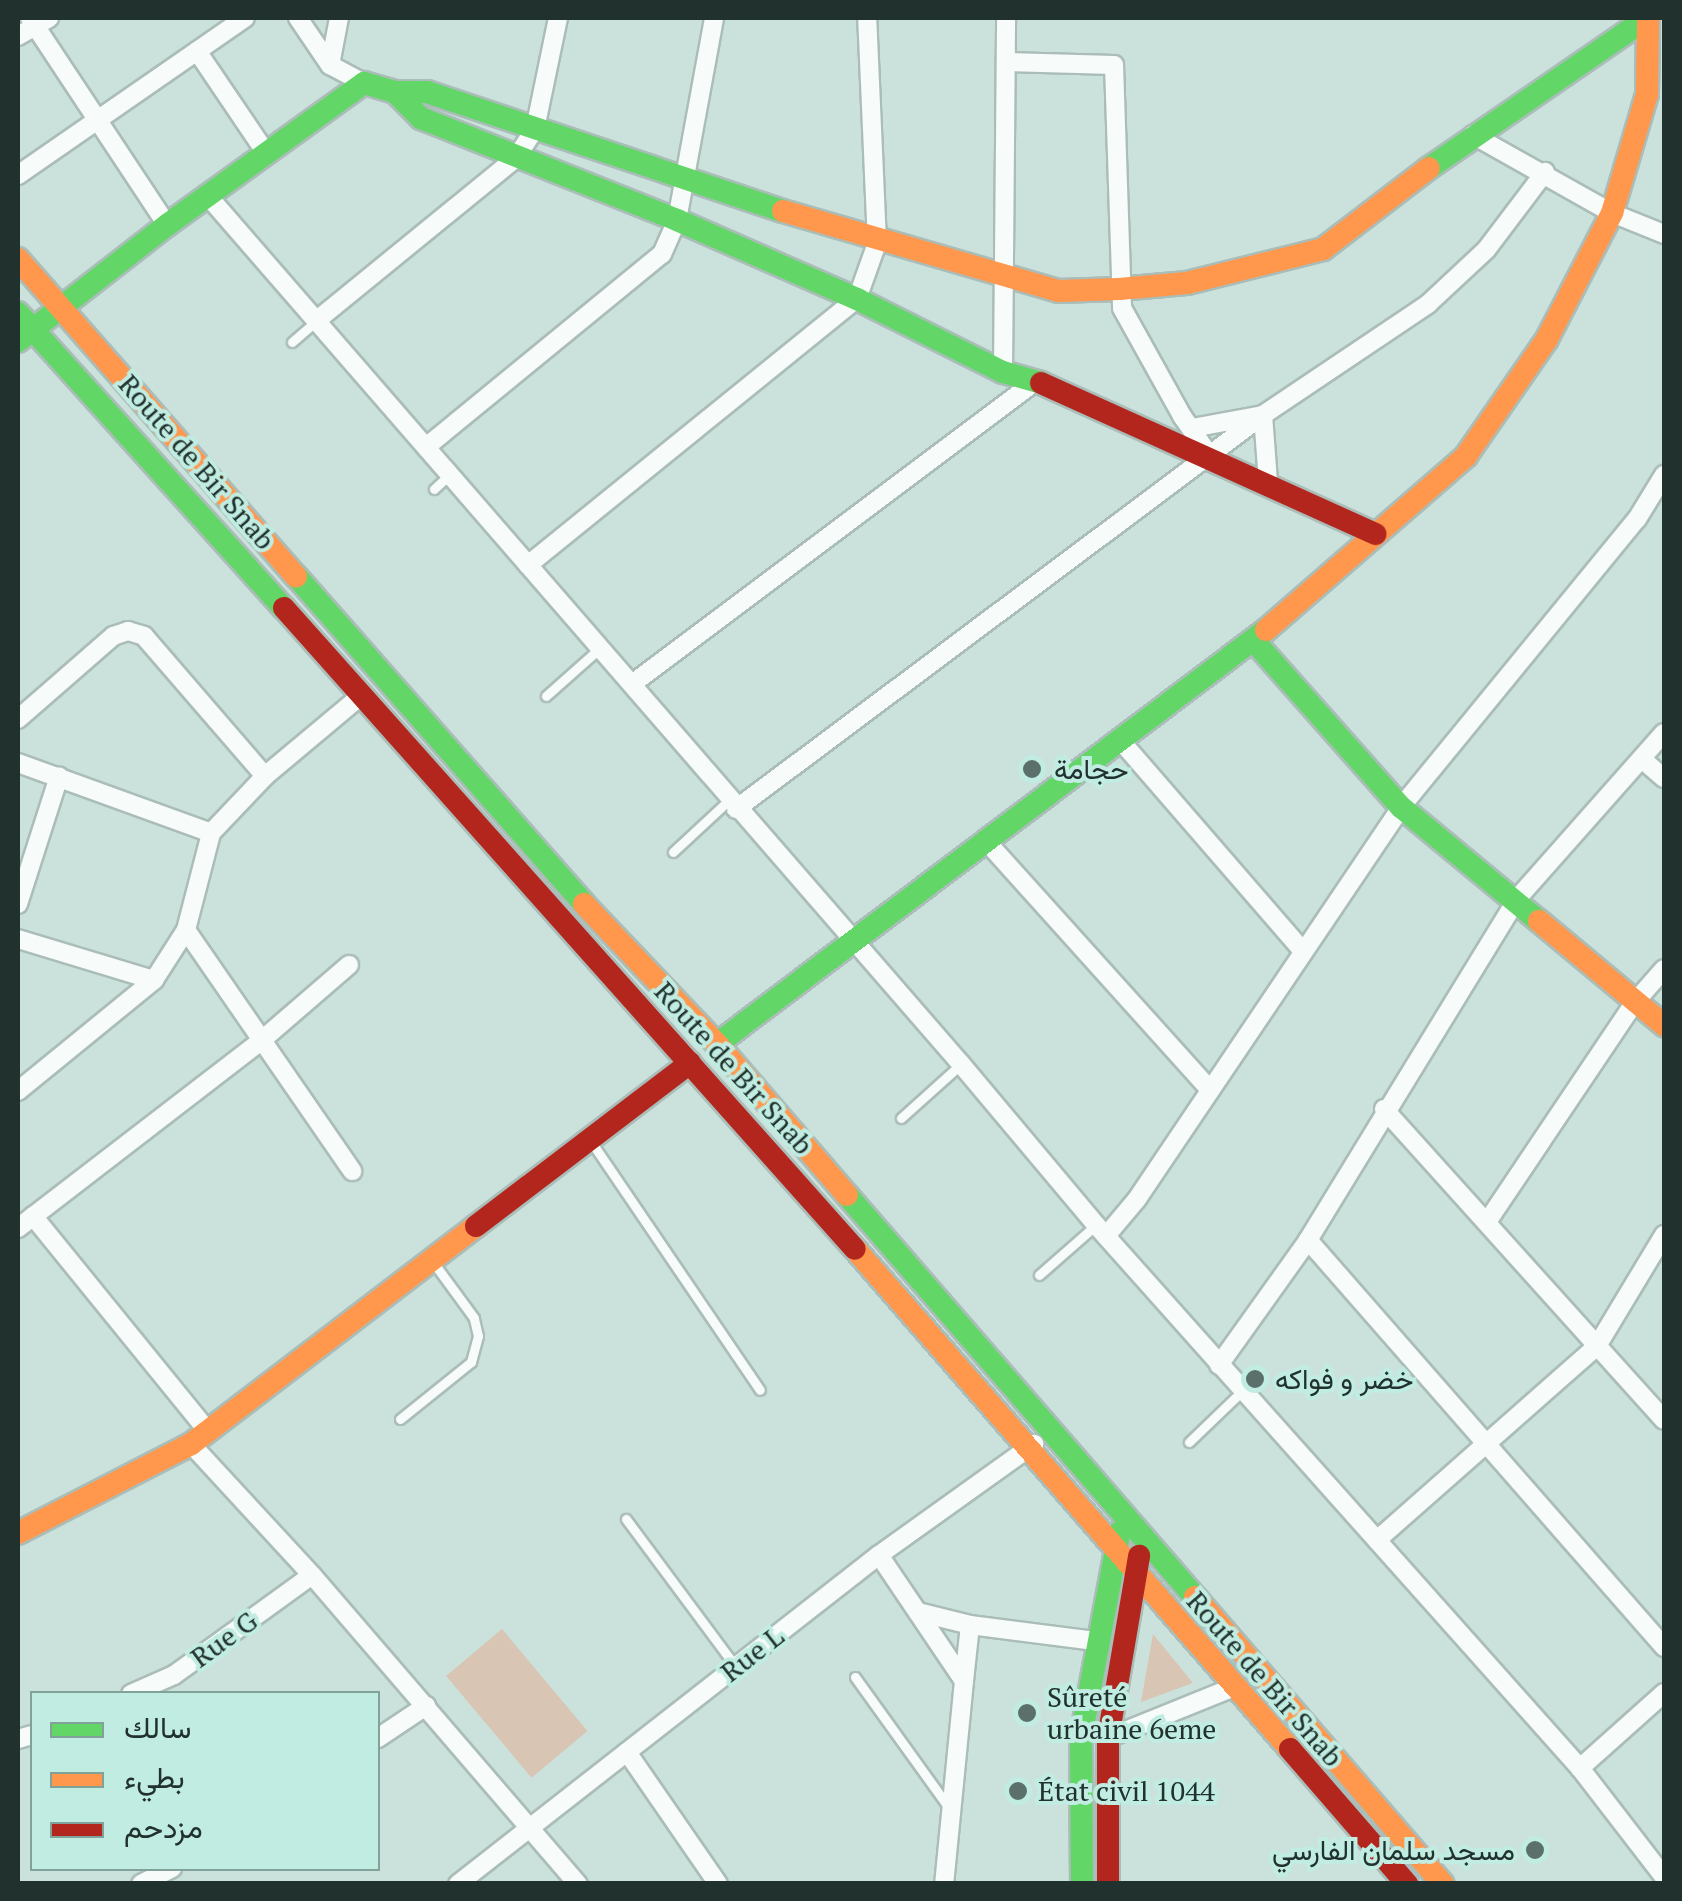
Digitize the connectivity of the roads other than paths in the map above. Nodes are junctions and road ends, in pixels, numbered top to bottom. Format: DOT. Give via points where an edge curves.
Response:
graph roads {
  1 [pos="245,18"];
  2 [pos="298,18"];
  3 [pos="339,18"];
  4 [pos="558,18"];
  5 [pos="714,18"];
  6 [pos="867,18"];
  7 [pos="1006,18"];
  8 [pos="1648,18"];
  9 [pos="38,20"];
  10 [pos="18,36"];
  11 [pos="197,51"];
  12 [pos="1006,62"];
  13 [pos="330,65"];
  14 [pos="364,84"];
  15 [pos="395,92"];
  16 [pos="1656,93"];
  17 [pos="94,121"];
  18 [pos="535,129"];
  19 [pos="1473,136"];
  20 [pos="266,153"];
  21 [pos="516,158"];
  22 [pos="1545,172"];
  23 [pos="18,175"];
  24 [pos="683,180"];
  25 [pos="208,196"];
  26 [pos="1612,213"];
  27 [pos="677,220"];
  28 [pos="167,225"];
  29 [pos="1664,234"];
  30 [pos="877,243"];
  31 [pos="18,259"];
  32 [pos="1006,278"];
  33 [pos="1119,289"];
  34 [pos="857,299"];
  35 [pos="61,308"];
  36 [pos="316,321"];
  37 [pos="23,328"];
  38 [pos="292,342"];
  39 [pos="1003,372"];
  40 [pos="1036,381"];
  41 [pos="1263,415"];
  42 [pos="1192,428"];
  43 [pos="426,448"];
  44 [pos="1210,456"];
  45 [pos="450,474"];
  46 [pos="1664,475"];
  47 [pos="1268,481"];
  48 [pos="434,489"];
  49 [pos="1376,534"];
  50 [pos="528,565"];
  51 [pos="1254,641"];
  52 [pos="600,648"];
  53 [pos="632,684"];
  54 [pos="362,694"];
  55 [pos="546,696"];
  56 [pos="18,719"];
  57 [pos="1664,733"];
  58 [pos="1120,740"];
  59 [pos="1642,759"];
  60 [pos="18,762"];
  61 [pos="59,776"];
  62 [pos="265,776"];
  63 [pos="1664,778"];
  64 [pos="732,805"];
  65 [pos="1401,807"];
  66 [pos="211,833"];
  67 [pos="986,841"];
  68 [pos="672,852"];
  69 [pos="1516,900"];
  70 [pos="18,904"];
  71 [pos="186,930"];
  72 [pos="18,939"];
  73 [pos="854,941"];
  74 [pos="1303,951"];
  75 [pos="350,965"];
  76 [pos="1664,969"];
  77 [pos="154,980"];
  78 [pos="1635,1002"];
  79 [pos="1664,1025"];
  80 [pos="262,1040"];
  81 [pos="714,1041"];
  82 [pos="689,1062"];
  83 [pos="961,1064"];
  84 [pos="1210,1090"];
  85 [pos="18,1091"];
  86 [pos="1384,1109"];
  87 [pos="901,1118"];
  88 [pos="590,1139"];
  89 [pos="352,1171"];
  90 [pos="25,1222"];
  91 [pos="1487,1222"];
  92 [pos="1101,1231"];
  93 [pos="1664,1235"];
  94 [pos="1308,1240"];
  95 [pos="432,1260"];
  96 [pos="1039,1275"];
  97 [pos="1597,1346"];
  98 [pos="1219,1365"];
  99 [pos="1244,1389"];
  100 [pos="760,1390"];
  101 [pos="400,1419"];
  102 [pos="1664,1420"];
  103 [pos="1050,1431"];
  104 [pos="199,1437"];
  105 [pos="1189,1442"];
  106 [pos="1488,1444"];
  107 [pos="1030,1448"];
  108 [pos="1126,1517"];
  109 [pos="626,1519"];
  110 [pos="18,1533"];
  111 [pos="1144,1538"];
  112 [pos="1377,1540"];
  113 [pos="1113,1548"];
  114 [pos="879,1555"];
  115 [pos="1134,1574"];
  116 [pos="312,1575"];
  117 [pos="918,1612"];
  118 [pos="970,1625"];
  119 [pos="1096,1641"];
  120 [pos="1664,1646"];
  121 [pos="736,1667"];
  122 [pos="1256,1670"];
  123 [pos="855,1678"];
  124 [pos="964,1680"];
  125 [pos="1232,1688"];
  126 [pos="137,1691"];
  127 [pos="1664,1693"];
  128 [pos="426,1706"];
  129 [pos="380,1737"];
  130 [pos="1108,1738"];
  131 [pos="627,1752"];
  132 [pos="1332,1757"];
  133 [pos="1580,1768"];
  134 [pos="1311,1775"];
  135 [pos="951,1809"];
  136 [pos="532,1828"];
  137 [pos="166,1871"];
  138 [pos="1081,1876"];
  139 [pos="1108,1876"];
  140 [pos="1664,1877"];
  141 [pos="140,1884"];
  142 [pos="458,1884"];
  143 [pos="578,1884"];
  144 [pos="718,1884"];
  145 [pos="944,1884"];
  146 [pos="1407,1884"];
  147 [pos="1443,1884"];
  1 -- 11 [label="street"];
  2 -- 13 [label="street"];
  3 -- 13 [label="street"];
  4 -- 18 [label="street"];
  5 -- 24 [label="street"];
  6 -- 30 [label="street"];
  7 -- 12 [label="street"];
  8 -- 16 [label="main road"];
  8 -- 19 [label="main road"];
  9 -- 10 [label="street"];
  9 -- 17 [label="street"];
  11 -- 17 [label="street"];
  11 -- 20 [label="street"];
  12 -- 32 [label="street"];
  12 -- 33 [label="street" via="1114,65"];
  13 -- 14 [label="street"];
  14 -- 15 [label="main road"];
  14 -- 20 [label="main road"];
  15 -- 18 [label="main road" via="426,92"];
  15 -- 21 [label="main road" via="421,118"];
  16 -- 26 [label="main road"];
  17 -- 23 [label="street"];
  17 -- 28 [label="street"];
  18 -- 21 [label="street"];
  18 -- 24 [label="main road"];
  19 -- 22 [label="street"];
  19 -- 33 [label="main road" via="1323,249 1188,284"];
  20 -- 25 [label="main road"];
  21 -- 27 [label="main road"];
  21 -- 36 [label="street"];
  22 -- 26 [label="street"];
  22 -- 41 [label="street" via="1486,250 1428,304"];
  24 -- 27 [label="street"];
  24 -- 30 [label="main road"];
  25 -- 28 [label="main road"];
  25 -- 36 [label="street"];
  26 -- 29 [label="street"];
  26 -- 49 [label="main road" via="1548,338 1466,456"];
  27 -- 34 [label="main road"];
  27 -- 43 [label="street" via="662,254"];
  28 -- 35 [label="main road"];
  30 -- 32 [label="main road"];
  30 -- 34 [label="street"];
  31 -- 35 [label="main road, Route de Bir Snab"];
  32 -- 33 [label="main road" via="1058,292"];
  32 -- 39 [label="street"];
  33 -- 42 [label="street" via="1132,328"];
  34 -- 39 [label="main road"];
  34 -- 50 [label="street"];
  35 -- 37 [label="main road"];
  35 -- 81 [label="main road, Route de Bir Snab" via="624,948"];
  36 -- 38 [label="lane"];
  36 -- 43 [label="street"];
  37 -- 54 [label="main road, Route de Bir Snab"];
  39 -- 40 [label="main road"];
  40 -- 44 [label="main road"];
  40 -- 53 [label="street"];
  41 -- 42 [label="street"];
  41 -- 44 [label="street"];
  41 -- 47 [label="street"];
  42 -- 44 [label="street"];
  43 -- 45 [label="street"];
  44 -- 47 [label="main road"];
  44 -- 64 [label="street"];
  45 -- 48 [label="lane"];
  45 -- 50 [label="street"];
  46 -- 65 [label="street" via="1637,519"];
  47 -- 49 [label="main road"];
  49 -- 51 [label="main road"];
  50 -- 52 [label="street"];
  51 -- 58 [label="main road"];
  51 -- 65 [label="main road"];
  52 -- 53 [label="street"];
  52 -- 55 [label="lane"];
  53 -- 64 [label="street"];
  54 -- 62 [label="street"];
  54 -- 82 [label="main road, Route de Bir Snab"];
  56 -- 62 [label="street" via="112,636 128,631 144,636"];
  57 -- 59 [label="street"];
  58 -- 67 [label="main road"];
  58 -- 74 [label="street"];
  59 -- 63 [label="street"];
  59 -- 69 [label="street"];
  60 -- 61 [label="street"];
  61 -- 66 [label="street"];
  61 -- 70 [label="street"];
  62 -- 66 [label="street"];
  64 -- 68 [label="lane"];
  64 -- 73 [label="street"];
  65 -- 69 [label="main road"];
  65 -- 74 [label="street"];
  66 -- 71 [label="street"];
  67 -- 73 [label="main road"];
  67 -- 84 [label="street"];
  69 -- 78 [label="main road"];
  69 -- 86 [label="street"];
  71 -- 77 [label="street"];
  71 -- 80 [label="street"];
  72 -- 77 [label="street"];
  73 -- 81 [label="main road"];
  73 -- 83 [label="street"];
  74 -- 84 [label="street"];
  75 -- 80 [label="street"];
  76 -- 78 [label="street"];
  77 -- 85 [label="street"];
  78 -- 79 [label="main road"];
  78 -- 91 [label="street"];
  80 -- 89 [label="street"];
  80 -- 90 [label="street"];
  81 -- 82 [label="main road" via="716,1067"];
  81 -- 82 [label="main road" via="687,1030"];
  81 -- 103 [label="main road, Route de Bir Snab"];
  82 -- 88 [label="main road"];
  82 -- 107 [label="main road, Route de Bir Snab"];
  83 -- 87 [label="lane"];
  83 -- 92 [label="street"];
  84 -- 92 [label="street" via="1137,1199"];
  86 -- 91 [label="street"];
  86 -- 94 [label="street"];
  88 -- 95 [label="main road"];
  88 -- 100 [label="lane"];
  90 -- 104 [label="street"];
  91 -- 97 [label="street"];
  92 -- 96 [label="lane"];
  92 -- 98 [label="street"];
  93 -- 97 [label="street"];
  94 -- 98 [label="street"];
  94 -- 106 [label="street"];
  95 -- 101 [label="lane" via="474,1318 478,1336 471,1362"];
  95 -- 104 [label="main road"];
  97 -- 102 [label="street"];
  97 -- 106 [label="street"];
  98 -- 99 [label="street"];
  99 -- 105 [label="lane"];
  99 -- 112 [label="street"];
  103 -- 107 [label="street, Rue L"];
  103 -- 108 [label="main road, Route de Bir Snab"];
  104 -- 110 [label="main road"];
  104 -- 116 [label="street"];
  106 -- 112 [label="street"];
  106 -- 120 [label="street"];
  107 -- 113 [label="main road, Route de Bir Snab"];
  107 -- 114 [label="street, Rue L"];
  108 -- 111 [label="main road, Route de Bir Snab"];
  108 -- 113 [label="main road"];
  109 -- 121 [label="lane"];
  111 -- 115 [label="main road"];
  111 -- 122 [label="main road, Route de Bir Snab"];
  112 -- 133 [label="street" via="1391,1566"];
  113 -- 115 [label="main road, Route de Bir Snab"];
  113 -- 119 [label="main road"];
  114 -- 117 [label="street"];
  114 -- 121 [label="street, Rue L"];
  115 -- 125 [label="main road, Route de Bir Snab"];
  115 -- 130 [label="main road"];
  116 -- 126 [label="street, Rue G" via="174,1674"];
  116 -- 128 [label="street"];
  117 -- 118 [label="street"];
  117 -- 124 [label="street"];
  118 -- 119 [label="street"];
  118 -- 124 [label="street"];
  119 -- 138 [label="main road" via="1081,1737"];
  121 -- 131 [label="street, Rue L"];
  122 -- 125 [label="main road"];
  122 -- 132 [label="main road, Route de Bir Snab"];
  123 -- 135 [label="lane"];
  124 -- 135 [label="street"];
  125 -- 130 [label="street"];
  125 -- 134 [label="main road, Route de Bir Snab"];
  127 -- 133 [label="street"];
  128 -- 129 [label="street"];
  128 -- 136 [label="street"];
  130 -- 139 [label="main road"];
  131 -- 136 [label="street, Rue L"];
  131 -- 144 [label="street"];
  132 -- 134 [label="main road"];
  132 -- 147 [label="main road, Route de Bir Snab"];
  133 -- 140 [label="street"];
  134 -- 146 [label="main road, Route de Bir Snab"];
  135 -- 145 [label="street"];
  136 -- 142 [label="street, Rue L"];
  136 -- 143 [label="street"];
  137 -- 141 [label="street"];
  138 -- 139 [label="main road"];
}
